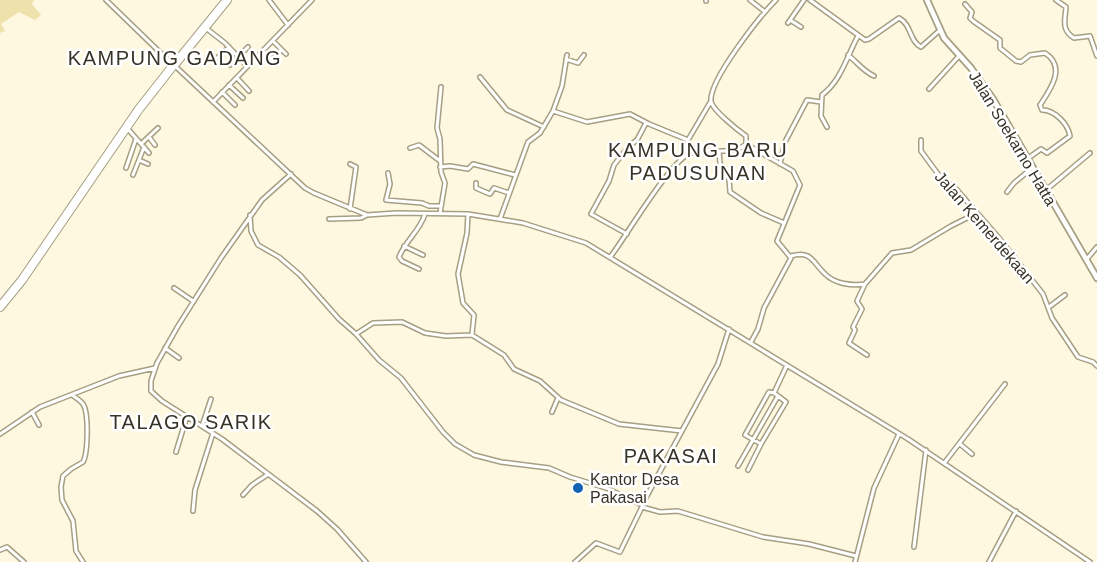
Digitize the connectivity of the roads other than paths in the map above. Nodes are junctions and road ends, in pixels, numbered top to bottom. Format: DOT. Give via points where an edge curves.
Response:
graph roads {
  1 [pos="106,0"];
  2 [pos="222,0"];
  3 [pos="227,0"];
  4 [pos="269,0"];
  5 [pos="312,0"];
  6 [pos="750,0"];
  7 [pos="776,0"];
  8 [pos="804,0"];
  9 [pos="810,0"];
  10 [pos="927,0"];
  11 [pos="1056,0"];
  12 [pos="965,4"];
  13 [pos="765,12"];
  14 [pos="288,25"];
  15 [pos="205,27"];
  16 [pos="801,27"];
  17 [pos="940,30"];
  18 [pos="858,36"];
  19 [pos="272,40"];
  20 [pos="229,47"];
  21 [pos="248,47"];
  22 [pos="282,50"];
  23 [pos="263,51"];
  24 [pos="286,54"];
  25 [pos="584,55"];
  26 [pos="848,55"];
  27 [pos="959,56"];
  28 [pos="1097,56"];
  29 [pos="238,57"];
  30 [pos="214,60"];
  31 [pos="272,60"];
  32 [pos="276,64"];
  33 [pos="173,65"];
  34 [pos="230,65"];
  35 [pos="247,66"];
  36 [pos="873,76"];
  37 [pos="237,78"];
  38 [pos="480,78"];
  39 [pos="229,85"];
  40 [pos="441,87"];
  41 [pos="929,89"];
  42 [pos="249,91"];
  43 [pos="222,92"];
  44 [pos="243,98"];
  45 [pos="711,101"];
  46 [pos="213,102"];
  47 [pos="821,102"];
  48 [pos="235,105"];
  49 [pos="553,111"];
  50 [pos="131,118"];
  51 [pos="646,123"];
  52 [pos="544,127"];
  53 [pos="827,127"];
  54 [pos="127,128"];
  55 [pos="160,136"];
  56 [pos="149,137"];
  57 [pos="136,139"];
  58 [pos="688,140"];
  59 [pos="921,140"];
  60 [pos="746,144"];
  61 [pos="156,145"];
  62 [pos="143,146"];
  63 [pos="410,148"];
  64 [pos="719,151"];
  65 [pos="149,153"];
  66 [pos="1090,153"];
  67 [pos="683,157"];
  68 [pos="1027,159"];
  69 [pos="139,160"];
  70 [pos="440,161"];
  71 [pos="148,164"];
  72 [pos="350,164"];
  73 [pos="780,164"];
  74 [pos="440,167"];
  75 [pos="126,168"];
  76 [pos="1032,168"];
  77 [pos="388,173"];
  78 [pos="291,174"];
  79 [pos="133,175"];
  80 [pos="515,175"];
  81 [pos="476,183"];
  82 [pos="1046,190"];
  83 [pos="1007,192"];
  84 [pos="509,193"];
  85 [pos="441,206"];
  86 [pos="350,209"];
  87 [pos="68,212"];
  88 [pos="440,213"];
  89 [pos="977,213"];
  90 [pos="425,214"];
  91 [pos="468,214"];
  92 [pos="250,215"];
  93 [pos="367,215"];
  94 [pos="329,219"];
  95 [pos="500,219"];
  96 [pos="784,223"];
  97 [pos="627,234"];
  98 [pos="404,246"];
  99 [pos="1097,247"];
  100 [pos="423,255"];
  101 [pos="611,256"];
  102 [pos="791,256"];
  103 [pos="1086,260"];
  104 [pos="419,269"];
  105 [pos="1097,278"];
  106 [pos="865,284"];
  107 [pos="174,288"];
  108 [pos="1065,295"];
  109 [pos="0,301"];
  110 [pos="193,301"];
  111 [pos="0,307"];
  112 [pos="1048,307"];
  113 [pos="729,329"];
  114 [pos="356,334"];
  115 [pos="471,335"];
  116 [pos="751,342"];
  117 [pos="165,348"];
  118 [pos="867,355"];
  119 [pos="179,358"];
  120 [pos="787,365"];
  121 [pos="1097,366"];
  122 [pos="155,368"];
  123 [pos="1005,384"];
  124 [pos="774,393"];
  125 [pos="72,395"];
  126 [pos="778,396"];
  127 [pos="558,398"];
  128 [pos="211,399"];
  129 [pos="32,412"];
  130 [pos="552,412"];
  131 [pos="187,416"];
  132 [pos="39,425"];
  133 [pos="202,426"];
  134 [pos="682,431"];
  135 [pos="213,433"];
  136 [pos="0,434"];
  137 [pos="900,434"];
  138 [pos="753,440"];
  139 [pos="761,444"];
  140 [pos="960,444"];
  141 [pos="926,450"];
  142 [pos="176,452"];
  143 [pos="972,454"];
  144 [pos="945,462"];
  145 [pos="738,466"];
  146 [pos="748,470"];
  147 [pos="267,474"];
  148 [pos="243,495"];
  149 [pos="642,506"];
  150 [pos="193,511"];
  151 [pos="1016,511"];
  152 [pos="914,547"];
  153 [pos="0,550"];
  154 [pos="856,556"];
  155 [pos="24,562"];
  156 [pos="83,562"];
  157 [pos="366,562"];
  158 [pos="576,562"];
  159 [pos="855,562"];
  160 [pos="989,562"];
  161 [pos="1090,562"];
  1 -- 33 [label="street"];
  2 -- 33 [label="highway"];
  3 -- 15 [label="highway"];
  4 -- 14 [label="street"];
  5 -- 14 [label="street"];
  6 -- 13 [label="street"];
  7 -- 13 [label="street"];
  8 -- 16 [label="street" via="789,21"];
  9 -- 18 [label="street"];
  10 -- 17 [label="street, Jalan Soekarno Hatta"];
  11 -- 28 [label="street" via="1066,7 1066,32 1074,38 1090,36"];
  12 -- 68 [label="street" via="972,12 970,18 1000,40 1000,48 1016,61 1045,53 1054,63 1053,83 1040,105 1042,110 1060,118 1070,136 1047,153 1041,149"];
  13 -- 45 [label="street" via="720,72"];
  14 -- 19 [label="street"];
  15 -- 20 [label="street"];
  15 -- 33 [label="highway"];
  17 -- 18 [label="street" via="921,47 901,18 867,40"];
  17 -- 27 [label="street, Jalan Soekarno Hatta"];
  18 -- 26 [label="street"];
  19 -- 22 [label="street"];
  19 -- 23 [label="street"];
  20 -- 29 [label="street"];
  20 -- 30 [label="street"];
  21 -- 29 [label="street"];
  22 -- 24 [label="street"];
  22 -- 31 [label="street"];
  23 -- 31 [label="street"];
  23 -- 35 [label="street"];
  25 -- 49 [label="street" via="578,63 567,57"];
  26 -- 36 [label="street"];
  26 -- 47 [label="street"];
  27 -- 41 [label="street"];
  27 -- 68 [label="street, Jalan Soekarno Hatta" via="993,99"];
  29 -- 34 [label="street"];
  29 -- 35 [label="street"];
  31 -- 32 [label="street"];
  33 -- 46 [label="street"];
  33 -- 50 [label="highway"];
  35 -- 37 [label="street"];
  37 -- 39 [label="street"];
  37 -- 42 [label="street"];
  38 -- 52 [label="street" via="507,110"];
  39 -- 43 [label="street"];
  39 -- 44 [label="street"];
  40 -- 70 [label="street" via="437,128"];
  43 -- 46 [label="street"];
  43 -- 48 [label="street"];
  45 -- 58 [label="street"];
  45 -- 60 [label="street" via="746,136"];
  46 -- 78 [label="street"];
  47 -- 53 [label="street" via="821,116"];
  47 -- 73 [label="street" via="807,100 785,142"];
  49 -- 51 [label="street" via="582,122 630,114"];
  49 -- 52 [label="street"];
  50 -- 54 [label="highway"];
  50 -- 87 [label="highway"];
  51 -- 58 [label="street"];
  51 -- 97 [label="street" via="637,140 614,165 591,213"];
  52 -- 80 [label="street" via="528,142"];
  54 -- 57 [label="street"];
  54 -- 87 [label="highway"];
  55 -- 56 [label="street" via="156,129"];
  56 -- 61 [label="street"];
  56 -- 62 [label="street"];
  57 -- 62 [label="street"];
  57 -- 75 [label="street"];
  58 -- 67 [label="street"];
  59 -- 89 [label="street, Jalan Kemerdekaan" via="921,151"];
  60 -- 64 [label="street" via="737,150"];
  60 -- 73 [label="street"];
  62 -- 65 [label="street"];
  62 -- 69 [label="street"];
  63 -- 70 [label="street" via="419,145"];
  64 -- 67 [label="street" via="696,151"];
  64 -- 96 [label="street" via="730,192"];
  66 -- 82 [label="street"];
  67 -- 97 [label="street"];
  68 -- 76 [label="street, Jalan Soekarno Hatta"];
  69 -- 71 [label="street"];
  69 -- 79 [label="street"];
  70 -- 74 [label="street"];
  72 -- 86 [label="street" via="356,167"];
  73 -- 96 [label="street" via="795,172 800,185"];
  74 -- 80 [label="street" via="468,169 473,164"];
  74 -- 85 [label="street" via="445,183"];
  76 -- 82 [label="street, Jalan Soekarno Hatta"];
  76 -- 83 [label="street"];
  77 -- 85 [label="street" via="386,200"];
  78 -- 86 [label="street" via="314,193"];
  78 -- 92 [label="street"];
  80 -- 84 [label="street"];
  81 -- 84 [label="street" via="476,188 490,194 494,188"];
  82 -- 103 [label="street, Jalan Soekarno Hatta"];
  84 -- 95 [label="street"];
  85 -- 88 [label="street"];
  86 -- 93 [label="street"];
  87 -- 109 [label="highway"];
  87 -- 111 [label="highway"];
  88 -- 90 [label="street"];
  88 -- 91 [label="street"];
  89 -- 106 [label="street" via="911,250 892,253"];
  89 -- 112 [label="street, Jalan Kemerdekaan" via="1043,294"];
  90 -- 93 [label="street"];
  90 -- 98 [label="street"];
  91 -- 95 [label="street"];
  91 -- 115 [label="street" via="458,271 463,303 474,315"];
  92 -- 110 [label="street"];
  92 -- 114 [label="street" via="251,231 258,245 294,269"];
  93 -- 94 [label="street"];
  95 -- 101 [label="street" via="575,238"];
  96 -- 102 [label="street" via="777,243"];
  97 -- 101 [label="street"];
  98 -- 100 [label="street"];
  98 -- 104 [label="street" via="399,259"];
  99 -- 103 [label="street"];
  101 -- 113 [label="street"];
  102 -- 106 [label="street" via="812,258 826,276 849,285"];
  102 -- 116 [label="street"];
  103 -- 105 [label="street, Jalan Soekarno Hatta"];
  106 -- 118 [label="street" via="857,302 862,309 849,343"];
  107 -- 110 [label="street"];
  108 -- 112 [label="street"];
  110 -- 117 [label="street"];
  112 -- 121 [label="street, Jalan Kemerdekaan" via="1078,357"];
  113 -- 116 [label="street"];
  113 -- 134 [label="street" via="718,364"];
  114 -- 115 [label="street" via="373,323 402,322 425,333"];
  114 -- 149 [label="street" via="401,378 455,444 474,455 501,462 549,468 606,488"];
  115 -- 127 [label="street" via="504,355 514,369 540,381"];
  116 -- 120 [label="street"];
  117 -- 119 [label="street"];
  117 -- 122 [label="street"];
  120 -- 124 [label="street"];
  120 -- 137 [label="street"];
  122 -- 125 [label="street" via="127,373"];
  122 -- 131 [label="street" via="151,392"];
  123 -- 140 [label="street"];
  124 -- 126 [label="street"];
  124 -- 138 [label="street" via="770,392 745,435"];
  125 -- 129 [label="street"];
  125 -- 156 [label="street" via="85,411 86,454 83,462 63,476 61,494 73,521 77,554"];
  126 -- 138 [label="street"];
  126 -- 139 [label="street" via="786,402"];
  127 -- 130 [label="street"];
  127 -- 134 [label="street" via="619,424"];
  128 -- 133 [label="street"];
  129 -- 132 [label="street"];
  129 -- 136 [label="street"];
  131 -- 133 [label="street"];
  131 -- 142 [label="street"];
  133 -- 135 [label="street"];
  134 -- 149 [label="street"];
  135 -- 147 [label="street"];
  135 -- 150 [label="street" via="195,490"];
  137 -- 141 [label="street"];
  137 -- 154 [label="street" via="874,488"];
  138 -- 139 [label="street"];
  138 -- 145 [label="street"];
  139 -- 146 [label="street"];
  140 -- 143 [label="street"];
  140 -- 144 [label="street"];
  141 -- 144 [label="street"];
  141 -- 152 [label="street"];
  144 -- 151 [label="street"];
  147 -- 148 [label="street"];
  147 -- 157 [label="street" via="317,511"];
  149 -- 154 [label="street" via="660,512 678,510 763,537"];
  149 -- 158 [label="street" via="620,552 596,543"];
  151 -- 160 [label="street"];
  151 -- 161 [label="street"];
  153 -- 155 [label="street" via="8,547"];
  154 -- 159 [label="street"];
}
